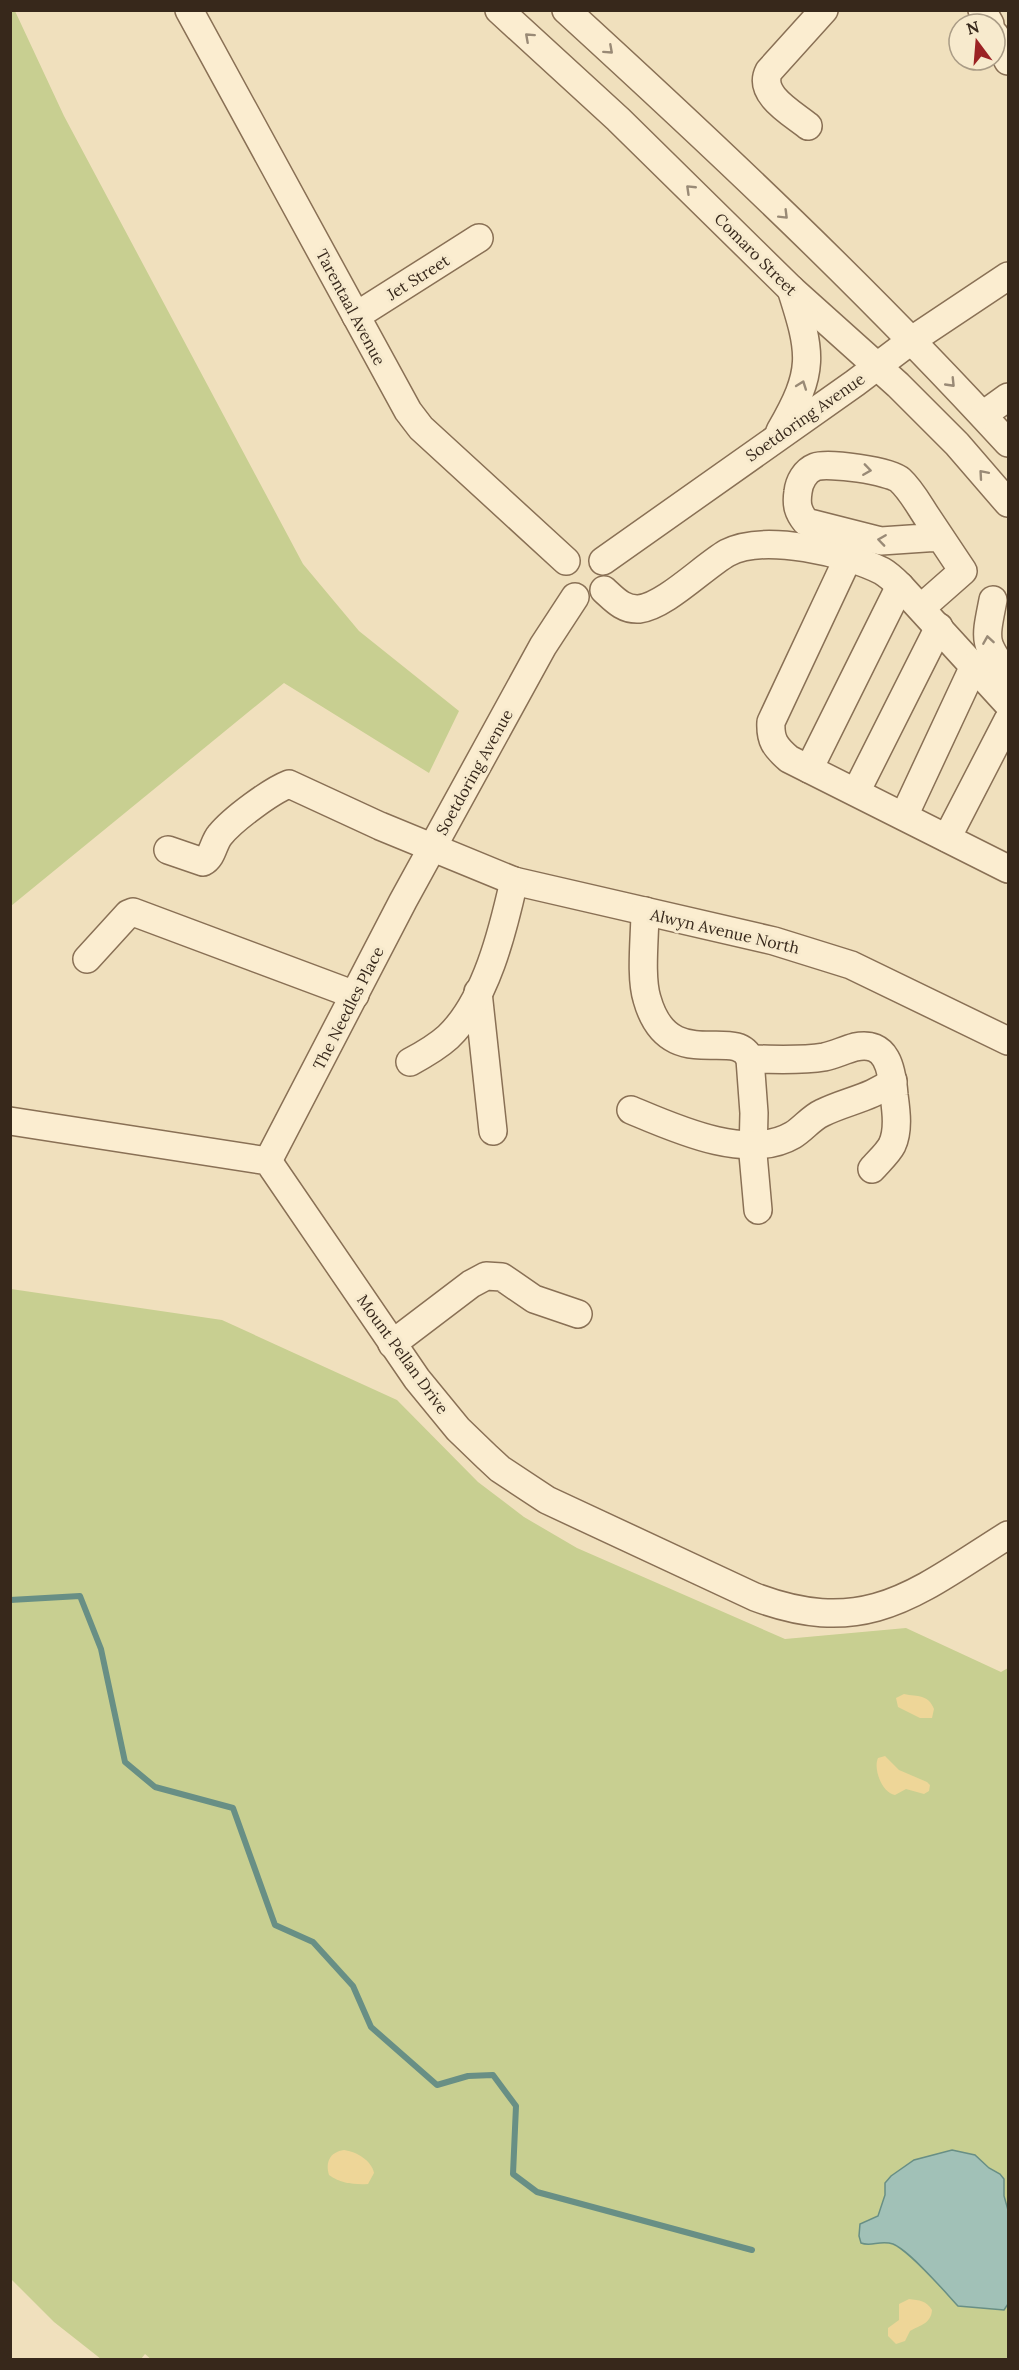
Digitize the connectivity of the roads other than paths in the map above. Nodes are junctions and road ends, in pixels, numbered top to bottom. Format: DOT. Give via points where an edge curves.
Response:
graph roads {
  1 [pos="189,10"];
  2 [pos="499,10"];
  3 [pos="566,10"];
  4 [pos="824,10"];
  5 [pos="808,126"];
  6 [pos="479,238"];
  7 [pos="1008,276"];
  8 [pos="790,289"];
  9 [pos="356,316"];
  10 [pos="912,340"];
  11 [pos="877,367"];
  12 [pos="1008,397"];
  13 [pos="982,415"];
  14 [pos="776,437"];
  15 [pos="1008,443"];
  16 [pos="1008,503"];
  17 [pos="940,537"];
  18 [pos="848,558"];
  19 [pos="566,561"];
  20 [pos="603,561"];
  21 [pos="963,571"];
  22 [pos="900,586"];
  23 [pos="603,590"];
  24 [pos="575,597"];
  25 [pos="1001,605"];
  26 [pos="930,618"];
  27 [pos="974,666"];
  28 [pos="1008,675"];
  29 [pos="1008,704"];
  30 [pos="1008,720"];
  31 [pos="808,769"];
  32 [pos="856,792"];
  33 [pos="904,816"];
  34 [pos="947,838"];
  35 [pos="168,850"];
  36 [pos="430,851"];
  37 [pos="1008,869"];
  38 [pos="514,881"];
  39 [pos="645,911"];
  40 [pos="87,959"];
  41 [pos="478,992"];
  42 [pos="354,995"];
  43 [pos="1008,1041"];
  44 [pos="750,1059"];
  45 [pos="410,1062"];
  46 [pos="893,1082"];
  47 [pos="631,1110"];
  48 [pos="10,1121"];
  49 [pos="493,1131"];
  50 [pos="753,1144"];
  51 [pos="268,1161"];
  52 [pos="872,1170"];
  53 [pos="758,1210"];
  54 [pos="578,1314"];
  55 [pos="392,1344"];
  56 [pos="1008,1535"];
  1 -- 9 [label="street, Tarentaal Avenue"];
  8 -- 2 [label="street, Comaro Street, one-way" via="618,119"];
  3 -- 10 [label="street, one-way" via="734,166"];
  4 -- 5 [label="street" via="765,79 774,98"];
  6 -- 9 [label="street, Jet Street"];
  7 -- 10 [label="street, Soetdoring Avenue"];
  8 -- 11 [label="street, Comaro Street"];
  14 -- 8 [label="street, one-way" via="801,391 808,364 804,333"];
  9 -- 19 [label="street, Tarentaal Avenue" via="421,428"];
  10 -- 11 [label="street, Soetdoring Avenue"];
  10 -- 13 [label="street, one-way"];
  11 -- 14 [label="street, Soetdoring Avenue"];
  16 -- 11 [label="street, Comaro Street, one-way" via="957,444"];
  12 -- 13 [label="street"];
  13 -- 15 [label="street"];
  14 -- 20 [label="street, Soetdoring Avenue"];
  17 -- 17 [label="street, one-way" via="881,541 806,522 796,502 799,484 815,467 828,465 889,474 910,491"];
  17 -- 21 [label="street"];
  18 -- 22 [label="street" via="884,572"];
  18 -- 23 [label="street" via="773,543 751,545 728,552 656,603 639,609 620,605"];
  18 -- 31 [label="street" via="771,722 770,736 776,747"];
  19 -- 20 [label="street" via="585,552"];
  19 -- 24 [label="street" via="562,581"];
  20 -- 23 [label="street" via="608,570"];
  21 -- 25 [label="street"];
  21 -- 26 [label="street"];
  22 -- 26 [label="street"];
  22 -- 31 [label="street"];
  23 -- 24 [label="street" via="595,597"];
  24 -- 36 [label="street, Soetdoring Avenue" via="543,646"];
  28 -- 25 [label="street, one-way" via="987,645 986,634"];
  26 -- 27 [label="street"];
  26 -- 32 [label="street"];
  27 -- 29 [label="street"];
  27 -- 33 [label="street"];
  30 -- 34 [label="street"];
  31 -- 32 [label="street"];
  32 -- 33 [label="street"];
  33 -- 34 [label="street"];
  34 -- 37 [label="street"];
  35 -- 36 [label="street, Alwyn Avenue North" via="203,862 219,836 242,814 289,784"];
  36 -- 38 [label="street, Alwyn Avenue North"];
  36 -- 42 [label="street, The Needles Place"];
  38 -- 39 [label="street, Alwyn Avenue North"];
  38 -- 41 [label="street" via="501,939"];
  39 -- 43 [label="street, Alwyn Avenue North" via="774,941 842,962"];
  39 -- 44 [label="street" via="646,991 657,1025 676,1041 738,1047"];
  40 -- 42 [label="street" via="133,912"];
  41 -- 45 [label="street" via="447,1038"];
  41 -- 49 [label="street"];
  42 -- 51 [label="street, The Needles Place"];
  44 -- 46 [label="street" via="826,1057 870,1045 889,1064"];
  44 -- 50 [label="street"];
  46 -- 50 [label="street" via="869,1096 820,1113 792,1136"];
  46 -- 52 [label="street" via="897,1121 892,1145"];
  47 -- 50 [label="street" via="721,1142"];
  48 -- 51 [label="street"];
  50 -- 53 [label="street"];
  51 -- 55 [label="street, Mount Pellan Drive"];
  54 -- 55 [label="street" via="534,1299 502,1277 486,1276"];
  55 -- 56 [label="street, Mount Pellan Drive" via="458,1429 500,1469 547,1500 771,1603 824,1614 873,1608 916,1592"];
}
